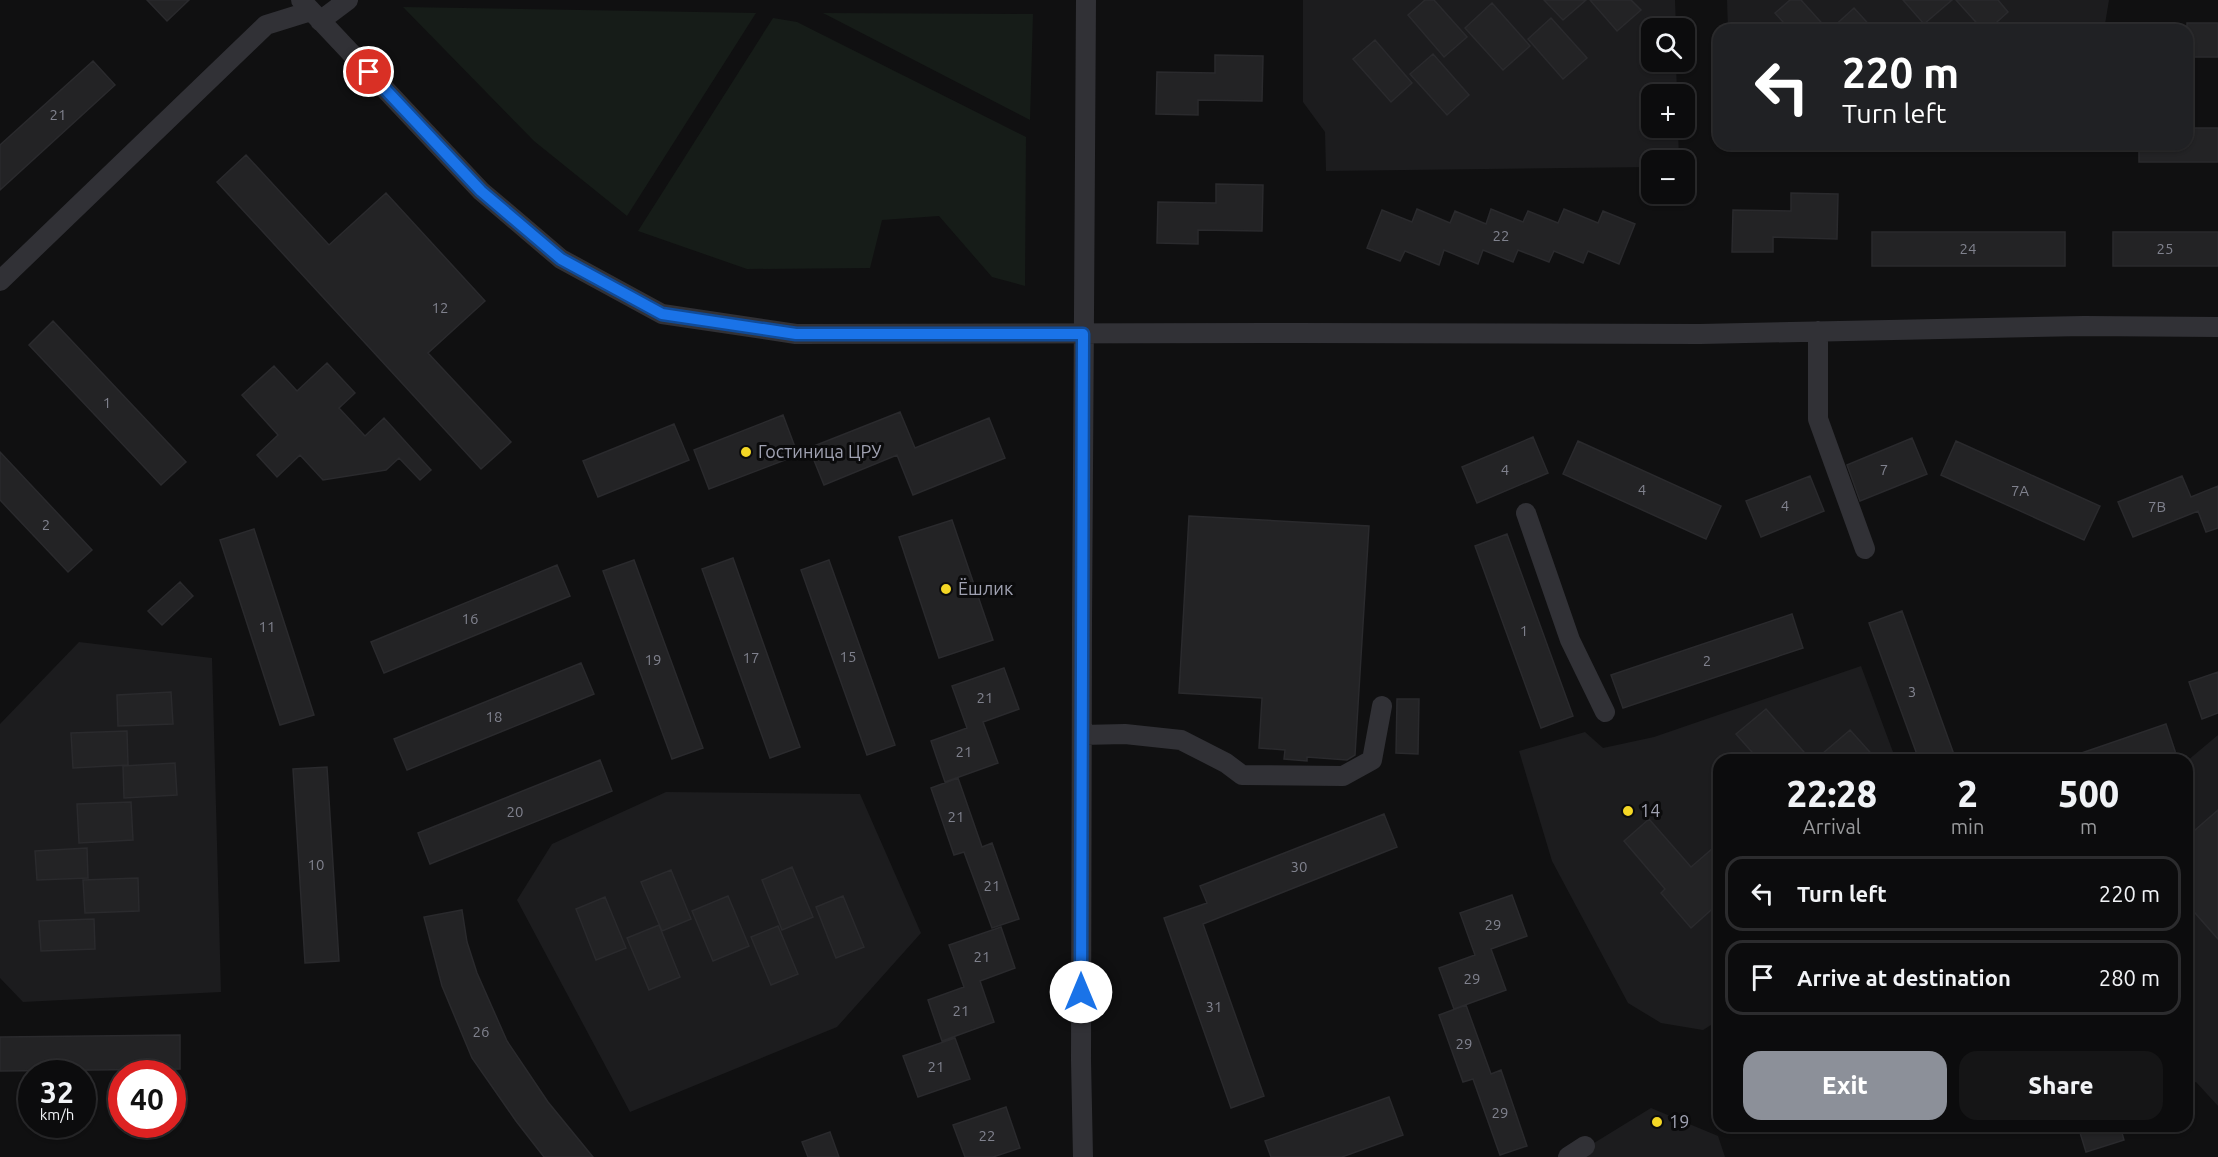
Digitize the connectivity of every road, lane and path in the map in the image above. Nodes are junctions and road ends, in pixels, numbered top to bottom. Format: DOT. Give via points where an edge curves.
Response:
graph roads {
  1 [pos="348,0"];
  2 [pos="1086,0"];
  3 [pos="311,10"];
  4 [pos="0,281"];
  5 [pos="2218,327"];
  6 [pos="1818,332"];
  7 [pos="1083,334"];
  8 [pos="1526,513"];
  9 [pos="1865,549"];
  10 [pos="1382,706"];
  11 [pos="1605,712"];
  12 [pos="1082,735"];
  13 [pos="1585,1146"];
  14 [pos="1083,1157"];
  15 [pos="1568,1157"];
  1 -- 3 [label="street"];
  2 -- 7 [label="street"];
  3 -- 4 [label="street" via="266,25"];
  3 -- 7 [label="street" via="481,191 534,237 561,259 662,314 796,334"];
  5 -- 6 [label="street"];
  6 -- 7 [label="street"];
  6 -- 9 [label="street" via="1818,419"];
  7 -- 12 [label="street"];
  8 -- 11 [label="street" via="1570,640"];
  10 -- 12 [label="street" via="1372,760 1343,776 1242,775 1181,740 1125,734"];
  12 -- 14 [label="street"];
  13 -- 15 [label="street"];
}
